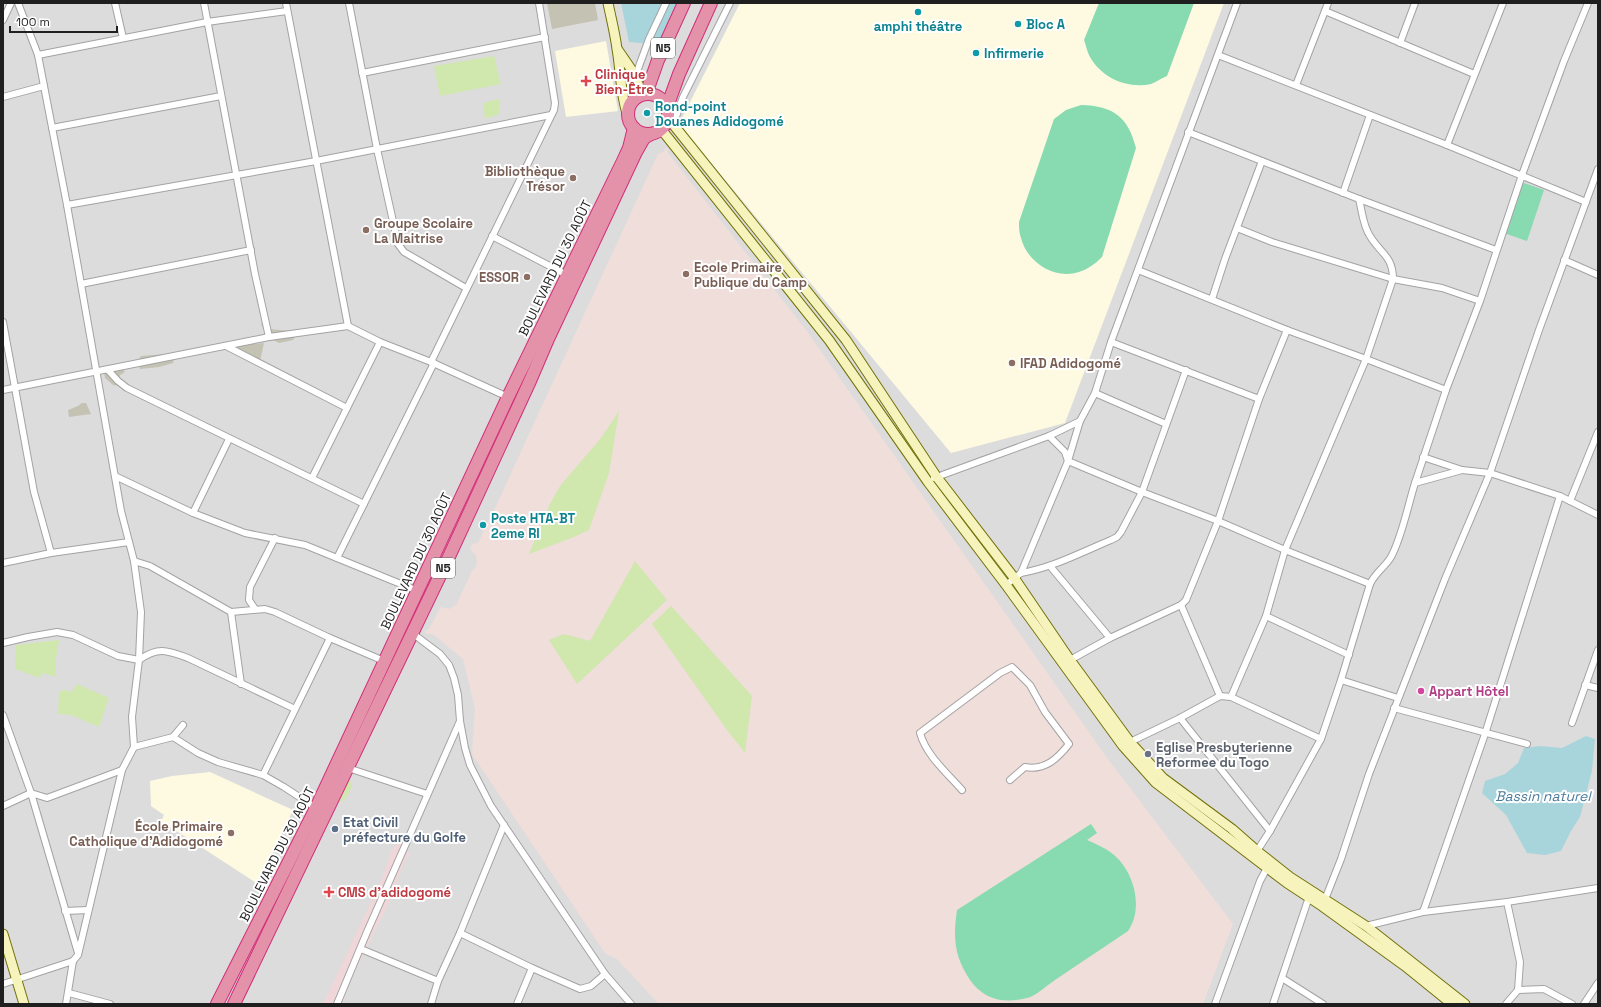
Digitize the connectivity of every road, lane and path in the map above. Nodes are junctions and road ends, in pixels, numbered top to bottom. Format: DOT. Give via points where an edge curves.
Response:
graph roads {
  1 [pos="11,3"];
  2 [pos="18,3"];
  3 [pos="116,3"];
  4 [pos="204,3"];
  5 [pos="286,3"];
  6 [pos="349,3"];
  7 [pos="539,3"];
  8 [pos="608,3"];
  9 [pos="666,3"];
  10 [pos="684,3"];
  11 [pos="711,3"];
  12 [pos="730,3"];
  13 [pos="1237,3"];
  14 [pos="1328,3"];
  15 [pos="1415,3"];
  16 [pos="1503,3"];
  17 [pos="1588,3"];
  18 [pos="288,11"];
  19 [pos="1325,11"];
  20 [pos="3,20"];
  21 [pos="207,22"];
  22 [pos="545,37"];
  23 [pos="123,38"];
  24 [pos="1400,43"];
  25 [pos="618,49"];
  26 [pos="38,55"];
  27 [pos="1218,55"];
  28 [pos="362,72"];
  29 [pos="1474,74"];
  30 [pos="635,77"];
  31 [pos="44,86"];
  32 [pos="1296,86"];
  33 [pos="644,94"];
  34 [pos="3,96"];
  35 [pos="221,96"];
  36 [pos="551,115"];
  37 [pos="1370,115"];
  38 [pos="628,116"];
  39 [pos="669,116"];
  40 [pos="52,128"];
  41 [pos="634,128"];
  42 [pos="656,131"];
  43 [pos="1188,132"];
  44 [pos="1447,145"];
  45 [pos="377,149"];
  46 [pos="316,161"];
  47 [pos="1262,161"];
  48 [pos="1598,169"];
  49 [pos="237,175"];
  50 [pos="1522,175"];
  51 [pos="1343,193"];
  52 [pos="1359,199"];
  53 [pos="1586,202"];
  54 [pos="67,205"];
  55 [pos="1237,228"];
  56 [pos="492,236"];
  57 [pos="251,250"];
  58 [pos="1496,250"];
  59 [pos="1564,260"];
  60 [pos="1138,270"];
  61 [pos="567,275"];
  62 [pos="1598,275"];
  63 [pos="1393,279"];
  64 [pos="81,284"];
  65 [pos="466,288"];
  66 [pos="1212,300"];
  67 [pos="1480,301"];
  68 [pos="3,322"];
  69 [pos="348,326"];
  70 [pos="1287,330"];
  71 [pos="269,338"];
  72 [pos="380,342"];
  73 [pos="1111,342"];
  74 [pos="226,346"];
  75 [pos="1366,359"];
  76 [pos="432,362"];
  77 [pos="108,370"];
  78 [pos="1186,370"];
  79 [pos="96,372"];
  80 [pos="15,388"];
  81 [pos="3,390"];
  82 [pos="1446,390"];
  83 [pos="1095,393"];
  84 [pos="508,397"];
  85 [pos="1259,399"];
  86 [pos="347,408"];
  87 [pos="1080,421"];
  88 [pos="1166,424"];
  89 [pos="1598,432"];
  90 [pos="1049,436"];
  91 [pos="229,439"];
  92 [pos="1423,457"];
  93 [pos="1068,461"];
  94 [pos="1462,470"];
  95 [pos="1490,473"];
  96 [pos="115,476"];
  97 [pos="936,476"];
  98 [pos="312,478"];
  99 [pos="928,482"];
  100 [pos="1415,483"];
  101 [pos="1142,492"];
  102 [pos="1560,496"];
  103 [pos="1570,501"];
  104 [pos="364,504"];
  105 [pos="193,513"];
  106 [pos="1598,515"];
  107 [pos="1218,521"];
  108 [pos="275,538"];
  109 [pos="129,542"];
  110 [pos="1285,550"];
  111 [pos="51,553"];
  112 [pos="435,554"];
  113 [pos="337,558"];
  114 [pos="447,560"];
  115 [pos="134,561"];
  116 [pos="3,563"];
  117 [pos="1050,566"];
  118 [pos="1018,576"];
  119 [pos="1370,584"];
  120 [pos="1006,585"];
  121 [pos="418,591"];
  122 [pos="1181,605"];
  123 [pos="255,609"];
  124 [pos="231,612"];
  125 [pos="1266,616"];
  126 [pos="412,633"];
  127 [pos="330,638"];
  128 [pos="1110,638"];
  129 [pos="3,643"];
  130 [pos="1598,650"];
  131 [pos="1349,655"];
  132 [pos="139,660"];
  133 [pos="1070,660"];
  134 [pos="384,661"];
  135 [pos="396,667"];
  136 [pos="1341,680"];
  137 [pos="241,684"];
  138 [pos="1585,685"];
  139 [pos="1598,688"];
  140 [pos="1220,696"];
  141 [pos="1231,697"];
  142 [pos="1398,698"];
  143 [pos="1394,708"];
  144 [pos="295,709"];
  145 [pos="3,714"];
  146 [pos="1180,718"];
  147 [pos="460,720"];
  148 [pos="1572,724"];
  149 [pos="184,725"];
  150 [pos="1485,734"];
  151 [pos="173,737"];
  152 [pos="1321,739"];
  153 [pos="1130,742"];
  154 [pos="1527,744"];
  155 [pos="134,747"];
  156 [pos="343,766"];
  157 [pos="122,770"];
  158 [pos="263,775"];
  159 [pos="1010,780"];
  160 [pos="962,790"];
  161 [pos="31,793"];
  162 [pos="427,794"];
  163 [pos="3,806"];
  164 [pos="316,808"];
  165 [pos="504,825"];
  166 [pos="1270,831"];
  167 [pos="1257,851"];
  168 [pos="1267,868"];
  169 [pos="1598,888"];
  170 [pos="1309,897"];
  171 [pos="1506,902"];
  172 [pos="1324,903"];
  173 [pos="88,910"];
  174 [pos="65,911"];
  175 [pos="1423,912"];
  176 [pos="1366,926"];
  177 [pos="460,933"];
  178 [pos="3,934"];
  179 [pos="361,949"];
  180 [pos="78,955"];
  181 [pos="73,961"];
  182 [pos="532,968"];
  183 [pos="605,974"];
  184 [pos="1282,978"];
  185 [pos="17,979"];
  186 [pos="438,981"];
  187 [pos="1598,983"];
  188 [pos="3,984"];
  189 [pos="1518,990"];
  190 [pos="69,993"];
  191 [pos="24,1004"];
  192 [pos="66,1004"];
  193 [pos="110,1004"];
  194 [pos="217,1004"];
  195 [pos="234,1004"];
  196 [pos="337,1004"];
  197 [pos="431,1004"];
  198 [pos="517,1004"];
  199 [pos="631,1004"];
  200 [pos="1215,1004"];
  201 [pos="1273,1004"];
  202 [pos="1323,1004"];
  203 [pos="1452,1004"];
  204 [pos="1465,1004"];
  205 [pos="1506,1004"];
  206 [pos="1572,1004"];
  207 [pos="1584,1004"];
  1 -- 20 [label="street"];
  2 -- 26 [label="street"];
  3 -- 23 [label="street"];
  4 -- 21 [label="street"];
  5 -- 18 [label="street"];
  6 -- 28 [label="street"];
  7 -- 22 [label="street"];
  8 -- 25 [label="main road"];
  9 -- 30 [label="street"];
  10 -- 33 [label="highway, N5"];
  11 -- 39 [label="highway, N5" via="679,74"];
  12 -- 39 [label="street" via="684,98"];
  13 -- 27 [label="street"];
  14 -- 19 [label="street"];
  15 -- 24 [label="street"];
  16 -- 29 [label="street"];
  17 -- 50 [label="street"];
  18 -- 21 [label="street"];
  18 -- 46 [label="street"];
  19 -- 24 [label="street"];
  19 -- 32 [label="street"];
  21 -- 23 [label="street"];
  21 -- 35 [label="street"];
  22 -- 28 [label="street"];
  22 -- 36 [label="street" via="554,103"];
  23 -- 26 [label="street"];
  24 -- 29 [label="street"];
  25 -- 30 [label="main road"];
  25 -- 38 [label="main road" via="620,85"];
  26 -- 31 [label="street"];
  27 -- 32 [label="street"];
  27 -- 43 [label="street"];
  28 -- 45 [label="street"];
  29 -- 44 [label="street"];
  30 -- 33 [label="main road"];
  31 -- 34 [label="street"];
  31 -- 40 [label="street"];
  32 -- 37 [label="street"];
  33 -- 38 [label="highway, N5" via="631,104"];
  33 -- 39 [label="highway" via="658,97"];
  35 -- 40 [label="street"];
  35 -- 49 [label="street"];
  36 -- 45 [label="street"];
  36 -- 56 [label="street"];
  37 -- 44 [label="street"];
  37 -- 51 [label="street"];
  38 -- 41 [label="highway"];
  39 -- 42 [label="highway, N5"];
  39 -- 97 [label="main road" via="846,340"];
  40 -- 54 [label="street"];
  41 -- 42 [label="highway" via="642,132"];
  41 -- 61 [label="highway, BOULEVARD DU 30 AOÛT / N5" via="629,148"];
  42 -- 99 [label="main road" via="829,340"];
  42 -- 114 [label="highway, BOULEVARD DU 30 AOÛT / N5" via="644,138 610,207"];
  43 -- 47 [label="street"];
  43 -- 60 [label="street"];
  44 -- 50 [label="street"];
  45 -- 46 [label="street"];
  45 -- 65 [label="street" via="401,249"];
  46 -- 49 [label="street"];
  46 -- 69 [label="street"];
  47 -- 51 [label="street"];
  47 -- 55 [label="street"];
  48 -- 53 [label="street"];
  49 -- 54 [label="street"];
  49 -- 57 [label="street"];
  50 -- 53 [label="street"];
  50 -- 58 [label="street"];
  51 -- 52 [label="street"];
  52 -- 58 [label="street"];
  52 -- 63 [label="street" via="1368,234 1392,263"];
  53 -- 59 [label="street"];
  54 -- 64 [label="street"];
  55 -- 63 [label="street" via="1272,242"];
  55 -- 66 [label="street"];
  56 -- 61 [label="street"];
  56 -- 65 [label="street"];
  57 -- 64 [label="street"];
  57 -- 71 [label="street"];
  58 -- 67 [label="street"];
  59 -- 62 [label="street"];
  59 -- 95 [label="street"];
  60 -- 66 [label="street"];
  60 -- 73 [label="street"];
  61 -- 84 [label="highway, BOULEVARD DU 30 AOÛT / N5"];
  63 -- 67 [label="street" via="1442,288"];
  63 -- 75 [label="street"];
  64 -- 79 [label="street"];
  65 -- 76 [label="street"];
  66 -- 70 [label="street"];
  67 -- 82 [label="street"];
  68 -- 80 [label="street"];
  69 -- 71 [label="street"];
  69 -- 72 [label="street"];
  70 -- 75 [label="street"];
  70 -- 85 [label="street"];
  71 -- 74 [label="street"];
  72 -- 76 [label="street"];
  72 -- 86 [label="street"];
  73 -- 78 [label="street"];
  73 -- 83 [label="street"];
  74 -- 77 [label="street"];
  74 -- 86 [label="street"];
  75 -- 82 [label="street"];
  75 -- 110 [label="street"];
  76 -- 84 [label="street"];
  76 -- 104 [label="street"];
  77 -- 79 [label="street"];
  77 -- 91 [label="street" via="127,388"];
  78 -- 85 [label="street"];
  78 -- 88 [label="street"];
  79 -- 80 [label="street"];
  79 -- 96 [label="street"];
  80 -- 81 [label="street"];
  80 -- 111 [label="street" via="34,492"];
  82 -- 92 [label="street"];
  83 -- 87 [label="street"];
  83 -- 88 [label="street"];
  84 -- 112 [label="highway, BOULEVARD DU 30 AOÛT / N5"];
  85 -- 107 [label="street"];
  86 -- 98 [label="street"];
  87 -- 90 [label="street"];
  87 -- 93 [label="street"];
  88 -- 101 [label="street"];
  89 -- 103 [label="street"];
  90 -- 93 [label="street" via="1064,452"];
  90 -- 97 [label="street"];
  91 -- 98 [label="street"];
  91 -- 105 [label="street"];
  92 -- 94 [label="street"];
  92 -- 100 [label="street"];
  93 -- 101 [label="street"];
  93 -- 118 [label="street"];
  94 -- 95 [label="street"];
  94 -- 100 [label="street"];
  95 -- 102 [label="street"];
  95 -- 142 [label="street"];
  96 -- 105 [label="street"];
  96 -- 109 [label="street"];
  97 -- 99 [label="street"];
  97 -- 118 [label="main road"];
  98 -- 104 [label="street"];
  99 -- 120 [label="main road"];
  100 -- 119 [label="street" via="1392,556"];
  101 -- 107 [label="street"];
  101 -- 117 [label="street" via="1117,537"];
  102 -- 103 [label="street"];
  102 -- 150 [label="street"];
  103 -- 106 [label="street"];
  104 -- 113 [label="street"];
  105 -- 108 [label="street" via="244,534"];
  107 -- 110 [label="street"];
  107 -- 122 [label="street" via="1186,600"];
  108 -- 113 [label="street" via="305,545"];
  108 -- 123 [label="street" via="250,587 249,600"];
  109 -- 111 [label="street"];
  109 -- 115 [label="street"];
  110 -- 119 [label="street"];
  110 -- 125 [label="street"];
  111 -- 116 [label="street"];
  112 -- 114 [label="highway"];
  112 -- 121 [label="highway, BOULEVARD DU 30 AOÛT / N5"];
  113 -- 121 [label="street"];
  114 -- 126 [label="highway, BOULEVARD DU 30 AOÛT / N5"];
  115 -- 124 [label="street" via="150,566"];
  115 -- 132 [label="street" via="141,612"];
  117 -- 118 [label="street"];
  117 -- 128 [label="street"];
  118 -- 120 [label="street"];
  118 -- 133 [label="main road"];
  119 -- 131 [label="street"];
  120 -- 168 [label="main road" via="1123,746 1156,783"];
  121 -- 134 [label="highway, BOULEVARD DU 30 AOÛT / N5"];
  122 -- 128 [label="street"];
  122 -- 140 [label="street"];
  123 -- 124 [label="street"];
  123 -- 127 [label="street" via="275,612"];
  124 -- 137 [label="street"];
  125 -- 131 [label="street"];
  125 -- 141 [label="street"];
  126 -- 135 [label="highway, BOULEVARD DU 30 AOÛT / N5"];
  126 -- 147 [label="street" via="440,654 449,665 458,695"];
  127 -- 134 [label="street"];
  127 -- 144 [label="street"];
  128 -- 133 [label="street"];
  129 -- 132 [label="street" via="56,632 73,635 118,656"];
  130 -- 138 [label="street"];
  131 -- 136 [label="street"];
  132 -- 137 [label="street" via="151,652 170,651"];
  132 -- 155 [label="street" via="132,717"];
  133 -- 153 [label="main road"];
  134 -- 135 [label="highway"];
  134 -- 156 [label="highway, BOULEVARD DU 30 AOÛT / N5"];
  135 -- 156 [label="highway, BOULEVARD DU 30 AOÛT / N5"];
  136 -- 142 [label="street"];
  136 -- 152 [label="street"];
  137 -- 144 [label="street"];
  138 -- 139 [label="street"];
  138 -- 148 [label="street"];
  140 -- 141 [label="street"];
  140 -- 146 [label="street"];
  141 -- 152 [label="street"];
  142 -- 143 [label="street"];
  143 -- 150 [label="street"];
  143 -- 172 [label="street"];
  144 -- 158 [label="street"];
  145 -- 161 [label="street"];
  146 -- 153 [label="street"];
  146 -- 166 [label="street"];
  147 -- 162 [label="street"];
  147 -- 165 [label="street" via="470,765"];
  149 -- 151 [label="street"];
  150 -- 154 [label="street"];
  150 -- 175 [label="street"];
  151 -- 155 [label="street"];
  151 -- 158 [label="street" via="218,762"];
  152 -- 166 [label="street"];
  153 -- 167 [label="main road" via="1163,778"];
  155 -- 157 [label="street"];
  156 -- 162 [label="street"];
  156 -- 164 [label="highway, BOULEVARD DU 30 AOÛT / N5"];
  156 -- 195 [label="highway, BOULEVARD DU 30 AOÛT / N5"];
  157 -- 161 [label="street" via="48,798"];
  157 -- 173 [label="street"];
  158 -- 164 [label="street"];
  159 -- 160 [label="street" via="1025,767 1033,769 1045,766 1060,756 1069,744 1045,712 1030,685 1012,667 1000,673 920,733 936,761"];
  161 -- 163 [label="street"];
  161 -- 174 [label="street"];
  162 -- 179 [label="street"];
  164 -- 194 [label="highway, BOULEVARD DU 30 AOÛT / N5"];
  165 -- 177 [label="street"];
  165 -- 183 [label="street"];
  166 -- 167 [label="street"];
  167 -- 172 [label="main road"];
  168 -- 170 [label="main road"];
  168 -- 200 [label="street" via="1260,880"];
  169 -- 171 [label="street"];
  170 -- 172 [label="main road"];
  170 -- 184 [label="street"];
  171 -- 175 [label="street"];
  171 -- 189 [label="street" via="1520,962"];
  172 -- 176 [label="main road"];
  172 -- 203 [label="main road"];
  173 -- 174 [label="street"];
  173 -- 180 [label="street"];
  174 -- 180 [label="street"];
  175 -- 176 [label="street"];
  176 -- 204 [label="main road"];
  177 -- 182 [label="street"];
  177 -- 186 [label="street"];
  178 -- 185 [label="main road"];
  179 -- 186 [label="street"];
  179 -- 196 [label="street"];
  180 -- 181 [label="street"];
  181 -- 185 [label="street"];
  181 -- 190 [label="street"];
  182 -- 183 [label="street" via="580,989 591,986"];
  182 -- 198 [label="street"];
  183 -- 199 [label="street"];
  184 -- 201 [label="street"];
  184 -- 202 [label="street"];
  185 -- 188 [label="street"];
  185 -- 191 [label="main road"];
  186 -- 197 [label="street"];
  187 -- 207 [label="street"];
  189 -- 205 [label="street"];
  189 -- 206 [label="street" via="1544,989"];
  190 -- 192 [label="street"];
  190 -- 193 [label="street"];
}
